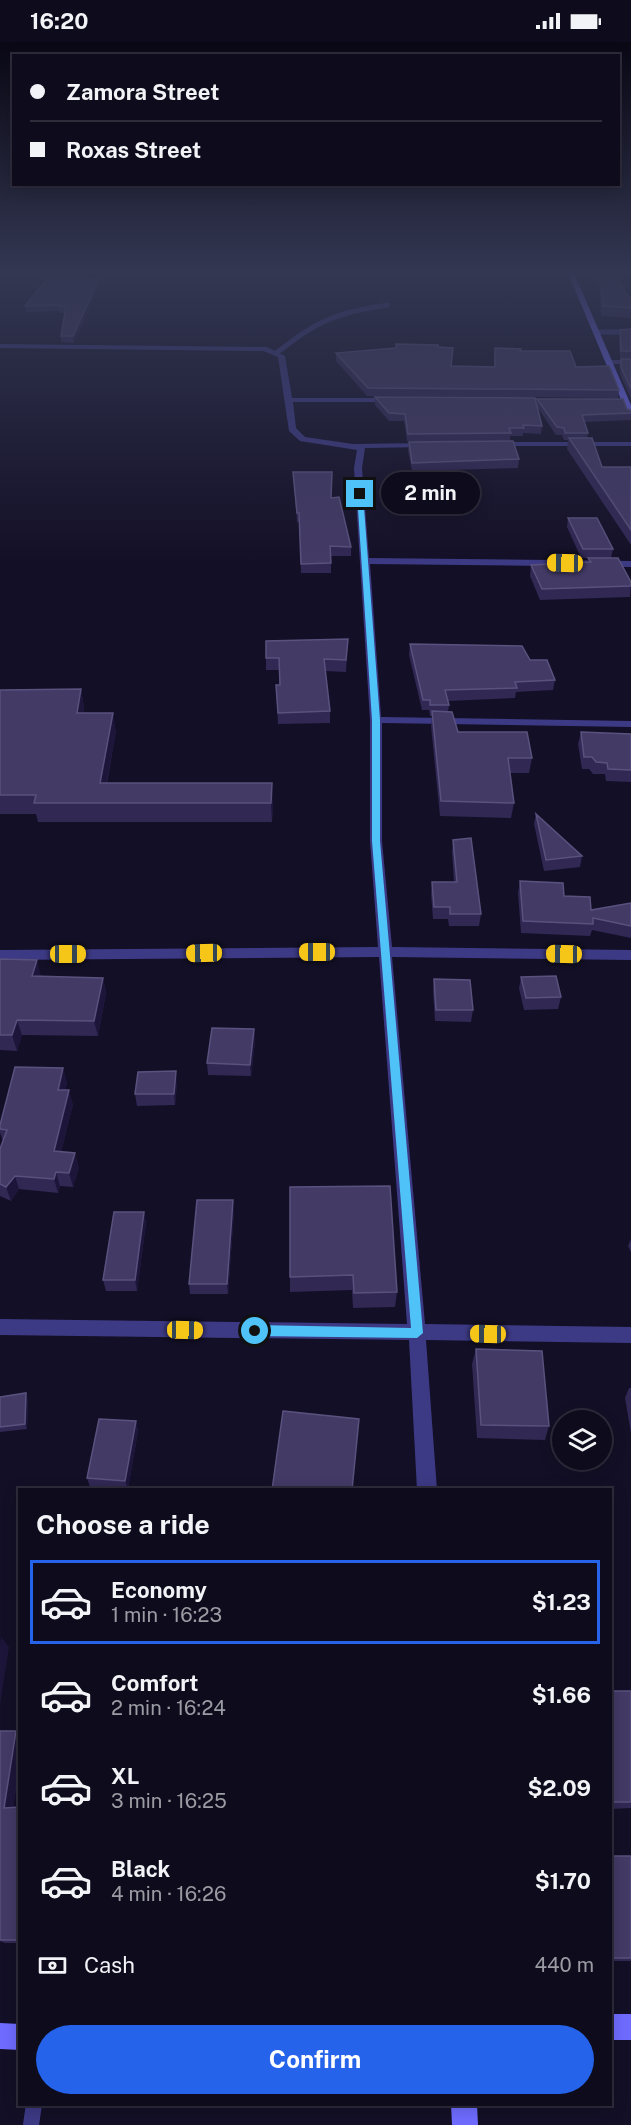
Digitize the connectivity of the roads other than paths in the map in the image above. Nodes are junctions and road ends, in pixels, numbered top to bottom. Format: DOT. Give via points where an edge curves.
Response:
graph roads {
  1 [pos="284,370"];
  2 [pos="613,370"];
  3 [pos="287,400"];
  4 [pos="406,400"];
  5 [pos="615,402"];
  6 [pos="626,402"];
  7 [pos="631,414"];
  8 [pos="433,444"];
  9 [pos="479,444"];
  10 [pos="631,444"];
  11 [pos="353,446"];
  12 [pos="366,561"];
  13 [pos="631,564"];
  14 [pos="376,720"];
  15 [pos="631,724"];
  16 [pos="385,952"];
  17 [pos="0,955"];
  18 [pos="631,955"];
  19 [pos="0,1327"];
  20 [pos="417,1333"];
  21 [pos="631,1335"];
  22 [pos="427,1488"];
  23 [pos="612,2027"];
  24 [pos="631,2027"];
  25 [pos="0,2036"];
  26 [pos="18,2037"];
  27 [pos="34,2106"];
  28 [pos="464,2106"];
  29 [pos="31,2125"];
  30 [pos="465,2125"];
  1 -- 3 [label="street"];
  2 -- 6 [label="main road"];
  3 -- 4 [label="street"];
  3 -- 11 [label="street" via="290,425 299,437"];
  5 -- 6 [label="street"];
  6 -- 7 [label="main road"];
  8 -- 11 [label="street"];
  9 -- 10 [label="street"];
  11 -- 12 [label="street" via="361,449 358,468"];
  12 -- 13 [label="street"];
  12 -- 14 [label="street"];
  14 -- 15 [label="street"];
  14 -- 16 [label="street" via="376,841"];
  16 -- 17 [label="street"];
  16 -- 18 [label="street"];
  16 -- 20 [label="street"];
  19 -- 20 [label="street"];
  20 -- 21 [label="street"];
  20 -- 22 [label="street"];
  23 -- 24 [label="main road"];
  25 -- 26 [label="main road"];
  27 -- 29 [label="lane"];
  28 -- 30 [label="main road"];
}
